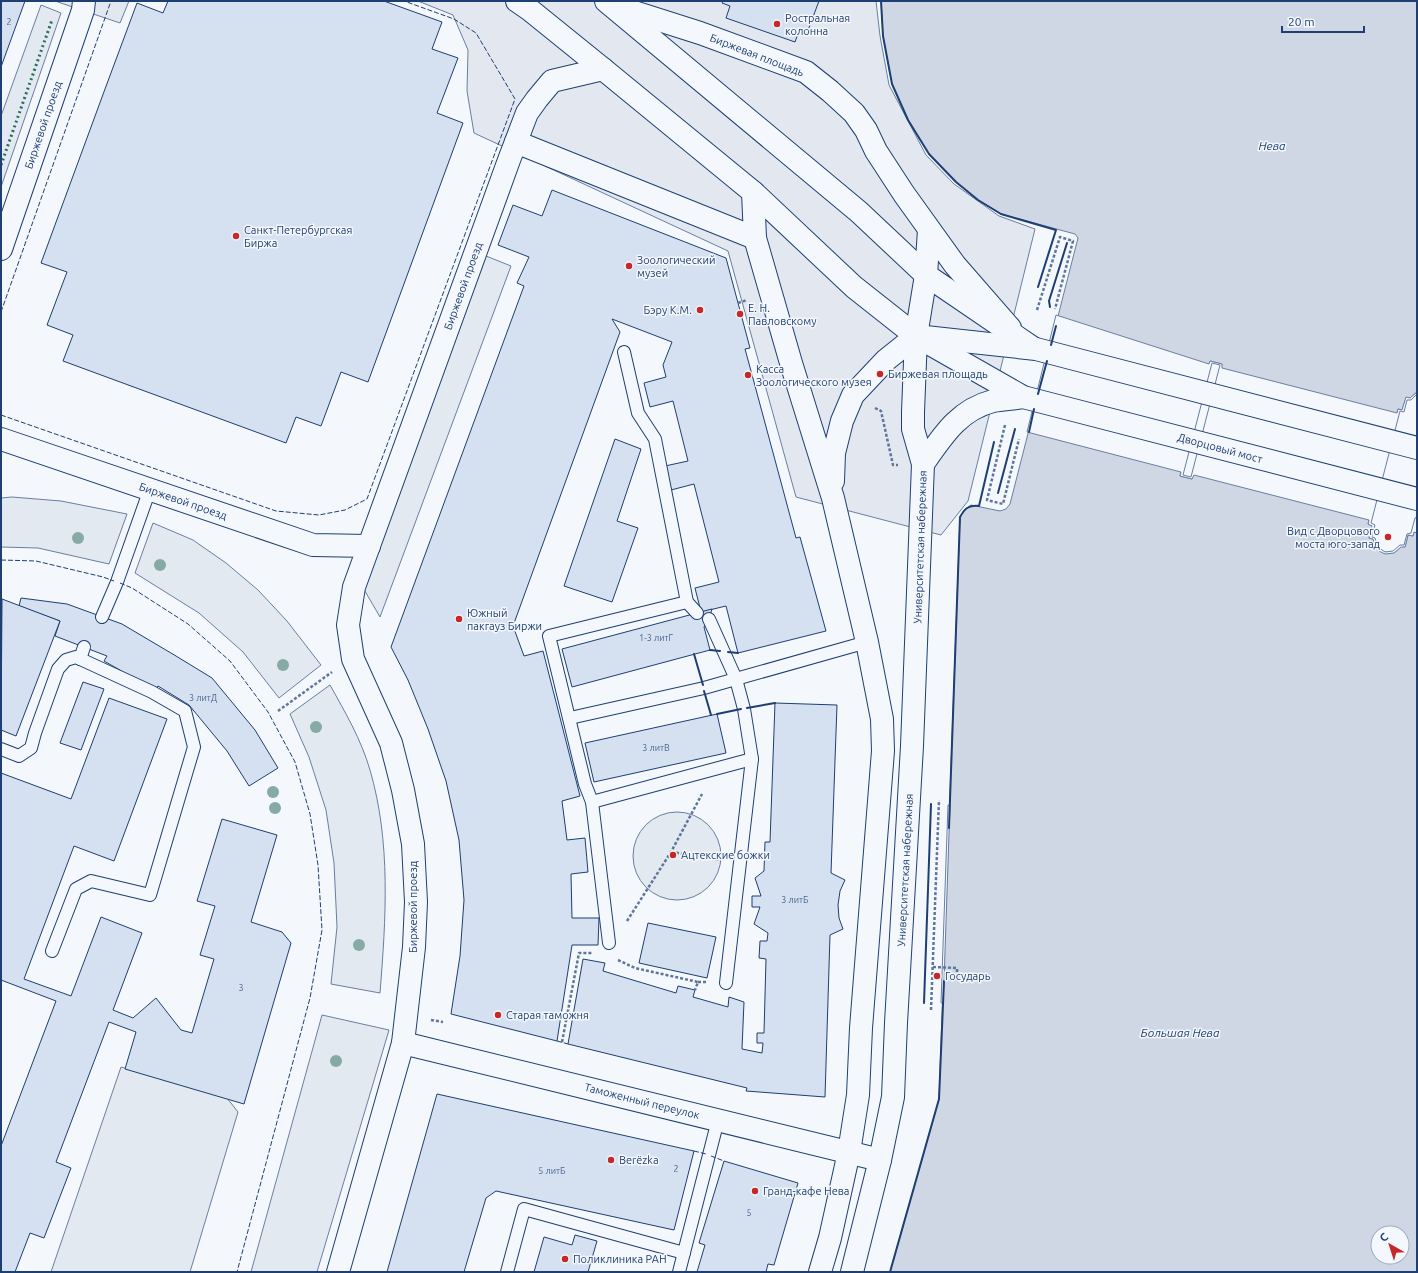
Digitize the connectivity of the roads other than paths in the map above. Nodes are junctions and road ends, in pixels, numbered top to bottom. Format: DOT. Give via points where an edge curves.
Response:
graph roads {
  1 [pos="517,1"];
  2 [pos="611,2"];
  3 [pos="82,4"];
  4 [pos="603,69"];
  5 [pos="516,142"];
  6 [pos="753,192"];
  7 [pos="929,230"];
  8 [pos="755,238"];
  9 [pos="1,249"];
  10 [pos="926,275"];
  11 [pos="916,336"];
  12 [pos="1027,344"];
  13 [pos="624,352"];
  14 [pos="1023,397"];
  15 [pos="1,439"];
  16 [pos="1417,448"];
  17 [pos="913,465"];
  18 [pos="150,489"];
  19 [pos="833,498"];
  20 [pos="1417,499"];
  21 [pos="369,546"];
  22 [pos="687,602"];
  23 [pos="697,613"];
  24 [pos="102,617"];
  25 [pos="709,619"];
  26 [pos="867,642"];
  27 [pos="84,647"];
  28 [pos="80,659"];
  29 [pos="736,679"];
  30 [pos="570,718"];
  31 [pos="1,749"];
  32 [pos="752,759"];
  33 [pos="592,802"];
  34 [pos="606,948"];
  35 [pos="52,951"];
  36 [pos="726,983"];
  37 [pos="403,1043"];
  38 [pos="718,1120"];
  39 [pos="849,1152"];
  40 [pos="880,1160"];
  41 [pos="684,1253"];
  42 [pos="338,1272"];
  43 [pos="507,1272"];
  44 [pos="679,1272"];
  45 [pos="820,1272"];
  46 [pos="852,1272"];
  1 -- 4 [label="main road"];
  2 -- 7 [label="main road, Биржевая площадь" via="806,72 854,113"];
  2 -- 10 [label="main road, Биржевая площадь" via="859,212"];
  3 -- 9 [label="main road, Биржевой проезд"];
  4 -- 5 [label="main road, Биржевой проезд" via="552,81 527,113"];
  4 -- 6 [label="main road"];
  5 -- 8 [label="main road"];
  5 -- 21 [label="main road, Биржевой проезд"];
  6 -- 8 [label="main road"];
  6 -- 11 [label="main road" via="854,287"];
  7 -- 10 [label="main road"];
  7 -- 12 [label="main road, Биржевая площадь" via="955,265"];
  8 -- 19 [label="main road"];
  10 -- 11 [label="main road"];
  10 -- 12 [label="main road, Биржевая площадь"];
  11 -- 12 [label="main road"];
  11 -- 14 [label="main road"];
  11 -- 17 [label="main road, Университетская набережная"];
  11 -- 19 [label="main road" via="886,360 853,395 842,421 834,453"];
  12 -- 16 [label="main road"];
  13 -- 22 [label="lane" via="638,413 655,439"];
  14 -- 17 [label="main road, Университетская набережная" via="992,401 966,412"];
  14 -- 20 [label="main road, Дворцовый мост"];
  15 -- 18 [label="main road, Биржевой проезд"];
  17 -- 40 [label="main road, Университетская набережная" via="912,746 893,1097"];
  18 -- 21 [label="main road, Биржевой проезд" via="313,545"];
  18 -- 24 [label="lane"];
  19 -- 26 [label="main road"];
  21 -- 37 [label="main road, Биржевой проезд" via="354,587 348,625 353,659 391,743 413,844 416,902 414,948"];
  22 -- 23 [label="lane"];
  22 -- 30 [label="lane" via="548,636"];
  25 -- 29 [label="lane"];
  26 -- 29 [label="lane"];
  26 -- 39 [label="main road" via="882,719 883,751 858,1096"];
  27 -- 28 [label="lane"];
  28 -- 31 [label="lane" via="76,657 66,660 58,669 31,748 20,756"];
  28 -- 35 [label="lane" via="152,692 185,711 194,747 150,895 91,881 76,889"];
  29 -- 30 [label="lane"];
  29 -- 32 [label="lane"];
  30 -- 33 [label="lane" via="585,784"];
  32 -- 33 [label="lane"];
  32 -- 36 [label="lane"];
  33 -- 34 [label="lane"];
  37 -- 38 [label="main road, Таможенный переулок"];
  37 -- 42 [label="main road, Биржевой проезд"];
  38 -- 39 [label="main road, Таможенный переулок"];
  38 -- 41 [label="lane"];
  39 -- 40 [label="main road, Таможенный переулок"];
  39 -- 45 [label="main road"];
  40 -- 46 [label="main road, Университетская набережная"];
  41 -- 43 [label="lane" via="524,1209"];
  41 -- 44 [label="lane"];
}
